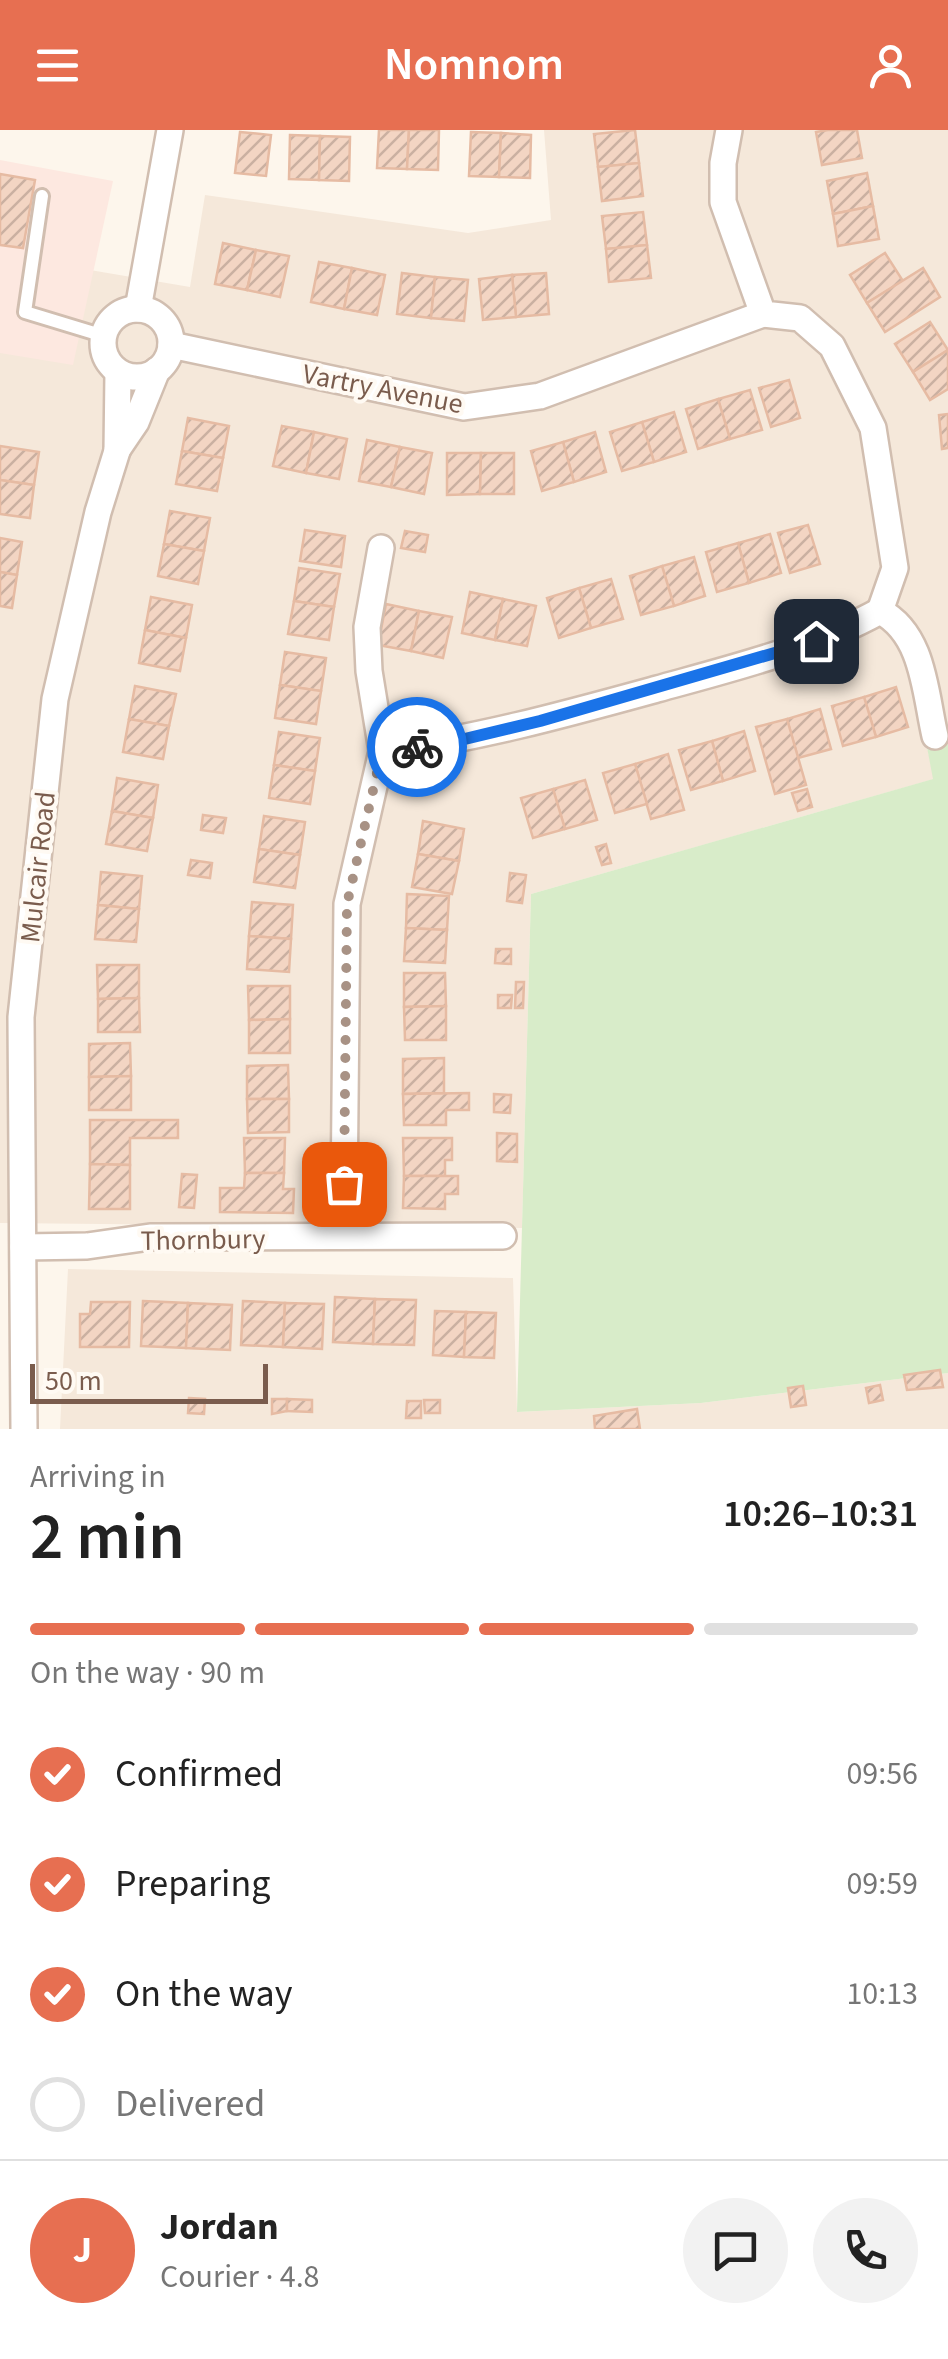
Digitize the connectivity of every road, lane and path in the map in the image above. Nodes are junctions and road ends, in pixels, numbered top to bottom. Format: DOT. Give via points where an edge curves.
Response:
graph roads {
  1 [pos="170,130"];
  2 [pos="729,130"];
  3 [pos="42,196"];
  4 [pos="138,310"];
  5 [pos="763,314"];
  6 [pos="104,336"];
  7 [pos="171,345"];
  8 [pos="157,370"];
  9 [pos="118,372"];
  10 [pos="116,451"];
  11 [pos="382,548"];
  12 [pos="880,612"];
  13 [pos="935,736"];
  14 [pos="382,751"];
  15 [pos="344,1202"];
  16 [pos="503,1236"];
  17 [pos="23,1247"];
  18 [pos="12,1340"];
  19 [pos="24,1429"];
  1 -- 4 [label="street"];
  2 -- 5 [label="street" via="723,202"];
  3 -- 6 [label="lane" via="25,312"];
  4 -- 6 [label="street" via="121,312"];
  4 -- 7 [label="street" via="164,323"];
  5 -- 7 [label="street, Vartry Avenue" via="540,396 464,407"];
  5 -- 12 [label="street" via="800,318 832,346 873,428 895,568"];
  6 -- 9 [label="street" via="104,354"];
  7 -- 8 [label="street"];
  8 -- 9 [label="street" via="141,378"];
  8 -- 10 [label="street"];
  9 -- 10 [label="street, Mulcair Road"];
  10 -- 17 [label="street, Mulcair Road" via="55,699 21,1017"];
  11 -- 14 [label="street" via="367,627"];
  12 -- 13 [label="street" via="916,650"];
  12 -- 14 [label="street" via="803,646 638,694 448,743"];
  14 -- 15 [label="street" via="347,904"];
  16 -- 17 [label="street, Thornbury" via="150,1237"];
  17 -- 18 [label="street, Mulcair Road"];
  18 -- 19 [label="street, Mulcair Road"];
}
